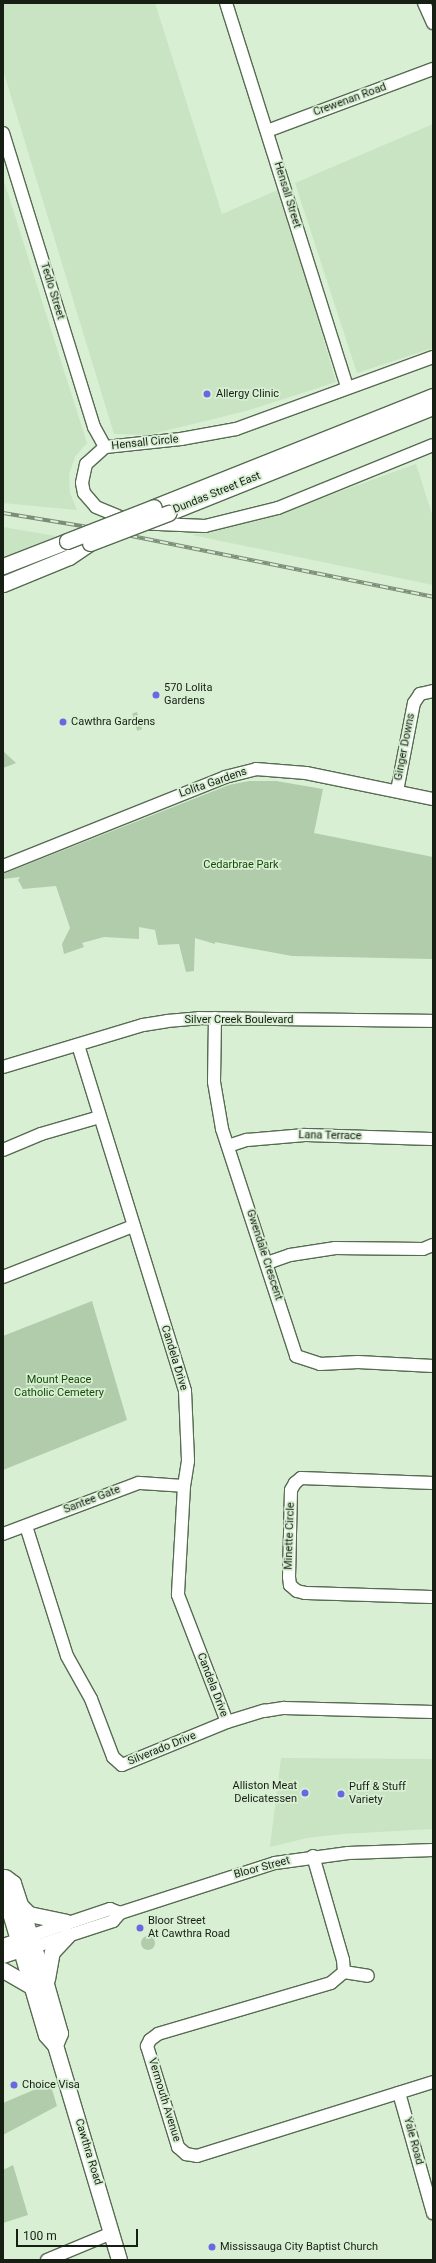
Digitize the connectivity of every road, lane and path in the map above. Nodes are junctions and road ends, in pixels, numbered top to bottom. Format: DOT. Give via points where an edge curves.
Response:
graph roads {
  1 [pos="424,3"];
  2 [pos="229,4"];
  3 [pos="433,23"];
  4 [pos="433,69"];
  5 [pos="267,131"];
  6 [pos="3,133"];
  7 [pos="433,357"];
  8 [pos="347,387"];
  9 [pos="433,396"];
  10 [pos="433,407"];
  11 [pos="433,445"];
  12 [pos="105,447"];
  13 [pos="161,510"];
  14 [pos="3,566"];
  15 [pos="3,584"];
  16 [pos="433,692"];
  17 [pos="396,791"];
  18 [pos="433,799"];
  19 [pos="3,866"];
  20 [pos="216,1018"];
  21 [pos="433,1021"];
  22 [pos="78,1045"];
  23 [pos="3,1068"];
  24 [pos="100,1118"];
  25 [pos="433,1139"];
  26 [pos="228,1146"];
  27 [pos="3,1150"];
  28 [pos="133,1226"];
  29 [pos="433,1245"];
  30 [pos="267,1263"];
  31 [pos="3,1277"];
  32 [pos="433,1366"];
  33 [pos="433,1483"];
  34 [pos="184,1486"];
  35 [pos="26,1526"];
  36 [pos="3,1534"];
  37 [pos="433,1597"];
  38 [pos="433,1712"];
  39 [pos="226,1722"];
  40 [pos="433,1850"];
  41 [pos="313,1856"];
  42 [pos="3,1881"];
  43 [pos="20,1905"];
  44 [pos="67,1929"];
  45 [pos="20,1943"];
  46 [pos="3,1957"];
  47 [pos="3,1970"];
  48 [pos="344,1972"];
  49 [pos="368,1976"];
  50 [pos="46,1984"];
  51 [pos="31,1986"];
  52 [pos="56,2045"];
  53 [pos="433,2082"];
  54 [pos="399,2093"];
  55 [pos="433,2213"];
  56 [pos="112,2233"];
  57 [pos="47,2260"];
  58 [pos="119,2260"];
  1 -- 3 [label="street"];
  2 -- 5 [label="street, Hensall Street"];
  4 -- 5 [label="street, Crewenan Road"];
  5 -- 8 [label="street, Hensall Street"];
  6 -- 12 [label="street, Tedlo Street" via="94,427"];
  7 -- 8 [label="street, Hensall Circle"];
  8 -- 12 [label="street, Hensall Circle" via="228,430 181,439"];
  9 -- 13 [label="main road, Dundas Street East"];
  10 -- 13 [label="main road, Dundas Street East"];
  11 -- 12 [label="street, Hensall Circle" via="278,508 233,520 186,527 135,523 102,511 91,503 83,488 83,474 92,457"];
  13 -- 14 [label="main road, Dundas Street East, bridge" via="67,541"];
  13 -- 15 [label="main road, Dundas Street East, bridge" via="90,544 70,557"];
  16 -- 17 [label="street, Ginger Downs" via="420,694 414,703"];
  17 -- 18 [label="street, Lolita Gardens"];
  17 -- 19 [label="street, Lolita Gardens" via="306,773 256,769 225,777"];
  20 -- 21 [label="street, Silver Creek Boulevard"];
  20 -- 22 [label="street, Silver Creek Boulevard" via="143,1026"];
  20 -- 26 [label="street, Gwendale Crescent" via="214,1082 222,1129"];
  22 -- 23 [label="street, Silver Creek Boulevard"];
  22 -- 24 [label="street, Candela Drive"];
  24 -- 27 [label="street" via="41,1134"];
  24 -- 28 [label="street, Candela Drive"];
  25 -- 26 [label="street, Lana Terrace" via="305,1135 247,1140"];
  26 -- 30 [label="street, Gwendale Crescent"];
  28 -- 31 [label="street"];
  28 -- 34 [label="street, Candela Drive" via="185,1391 188,1462"];
  29 -- 30 [label="street" via="423,1249 335,1248 290,1255"];
  30 -- 32 [label="street, Gwendale Crescent" via="296,1356 320,1364 366,1362"];
  33 -- 37 [label="street, Minette Circle" via="301,1478 295,1482 291,1490 289,1577 290,1585 305,1593"];
  34 -- 35 [label="street, Santee Gate" via="139,1483"];
  34 -- 39 [label="street, Candela Drive" via="178,1596"];
  35 -- 36 [label="street, Santee Gate"];
  35 -- 39 [label="street, Silverado Drive" via="67,1656 90,1699 113,1757 122,1765"];
  38 -- 39 [label="street, Silverado Drive" via="284,1708"];
  40 -- 41 [label="street, Bloor Street"];
  41 -- 44 [label="street, Bloor Street" via="275,1863 120,1913 110,1909"];
  41 -- 48 [label="street" via="343,1960"];
  42 -- 43 [label="main road, Cawthra Road" via="13,1883"];
  42 -- 45 [label="main road, Cawthra Road"];
  43 -- 44 [label="main road" via="29,1914"];
  43 -- 45 [label="main road, Cawthra Road"];
  44 -- 45 [label="street, Bloor Street"];
  44 -- 50 [label="main road" via="52,1952"];
  45 -- 46 [label="street, Bloor Street"];
  45 -- 50 [label="main road, Cawthra Road"];
  45 -- 51 [label="main road, Cawthra Road"];
  47 -- 51 [label="main road"];
  48 -- 49 [label="street"];
  48 -- 54 [label="street, Vermouth Avenue" via="331,1983 158,2034 150,2040 147,2046 178,2147 186,2154 196,2156"];
  50 -- 52 [label="main road, Cawthra Road" via="60,2032"];
  51 -- 52 [label="main road, Cawthra Road" via="46,2035"];
  52 -- 56 [label="main road, Cawthra Road"];
  53 -- 54 [label="street, Vermouth Avenue"];
  54 -- 55 [label="street, Yale Road"];
  56 -- 57 [label="street"];
  56 -- 58 [label="main road, Cawthra Road"];
}
